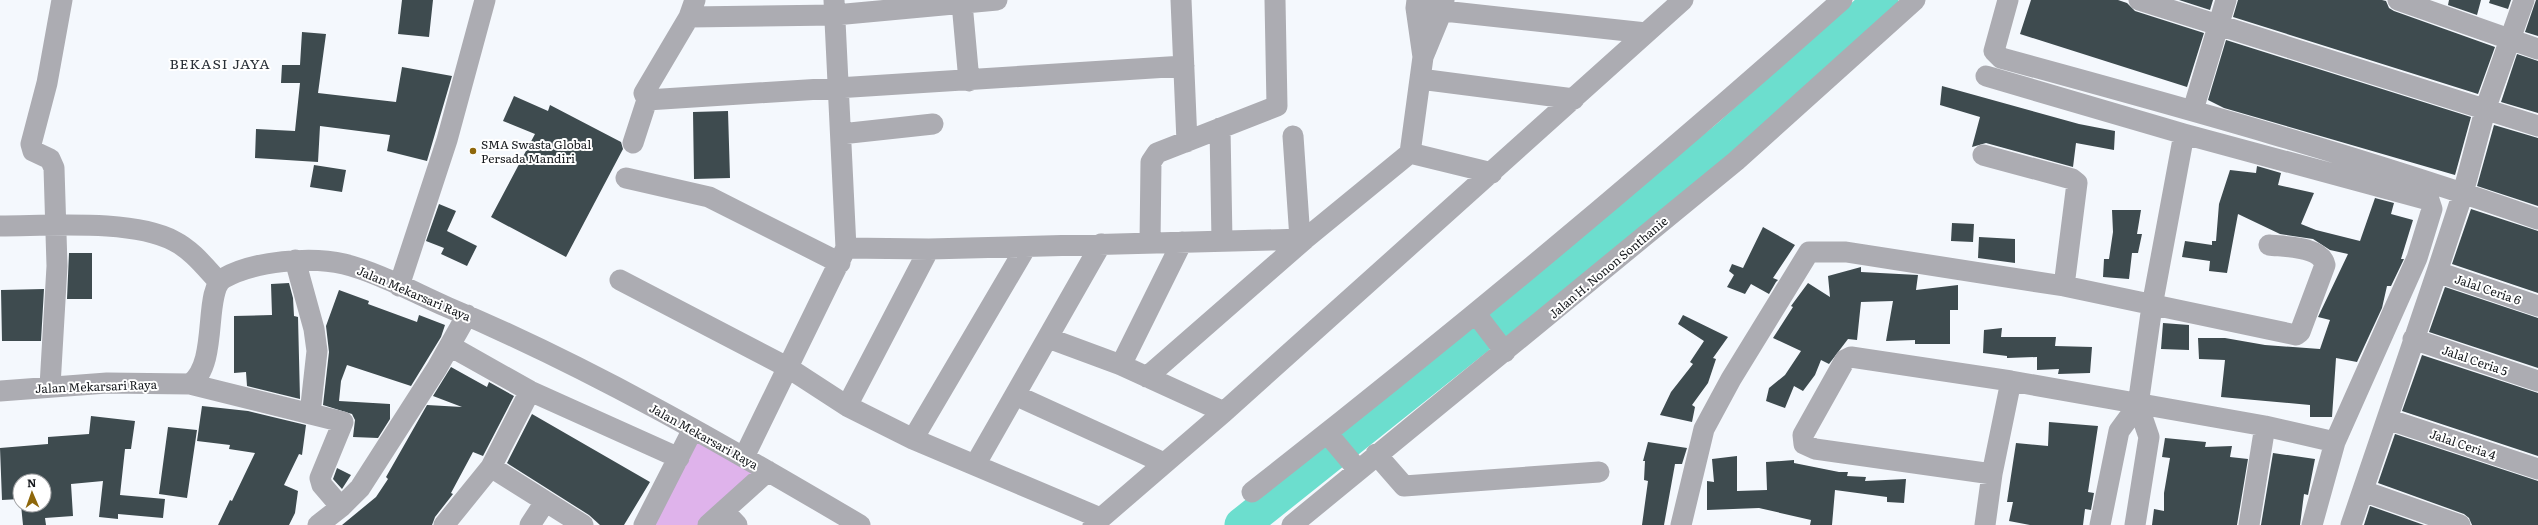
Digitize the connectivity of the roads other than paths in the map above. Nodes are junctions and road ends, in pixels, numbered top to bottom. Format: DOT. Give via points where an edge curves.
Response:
graph roads {
  1 [pos="62,0"];
  2 [pos="486,0"];
  3 [pos="997,0"];
  4 [pos="1181,0"];
  5 [pos="1275,0"];
  6 [pos="1683,0"];
  7 [pos="1842,0"];
  8 [pos="1915,0"];
  9 [pos="2008,0"];
  10 [pos="2139,0"];
  11 [pos="2226,0"];
  12 [pos="2398,0"];
  13 [pos="2524,0"];
  14 [pos="917,3"];
  15 [pos="962,3"];
  16 [pos="1416,4"];
  17 [pos="1443,5"];
  18 [pos="835,7"];
  19 [pos="692,8"];
  20 [pos="1510,9"];
  21 [pos="2218,24"];
  22 [pos="1646,33"];
  23 [pos="2508,39"];
  24 [pos="2538,49"];
  25 [pos="1423,57"];
  26 [pos="1184,66"];
  27 [pos="1986,76"];
  28 [pos="1420,79"];
  29 [pos="969,81"];
  30 [pos="838,89"];
  31 [pos="1574,99"];
  32 [pos="647,100"];
  33 [pos="2486,108"];
  34 [pos="2193,110"];
  35 [pos="933,124"];
  36 [pos="2538,126"];
  37 [pos="1220,128"];
  38 [pos="840,134"];
  39 [pos="2184,134"];
  40 [pos="1293,136"];
  41 [pos="1187,142"];
  42 [pos="633,143"];
  43 [pos="1410,153"];
  44 [pos="1983,155"];
  45 [pos="1492,173"];
  46 [pos="626,178"];
  47 [pos="2463,193"];
  48 [pos="2538,219"];
  49 [pos="0,226"];
  50 [pos="57,226"];
  51 [pos="1303,239"];
  52 [pos="1222,241"];
  53 [pos="1182,242"];
  54 [pos="1150,243"];
  55 [pos="1100,244"];
  56 [pos="2269,245"];
  57 [pos="1026,247"];
  58 [pos="929,249"];
  59 [pos="843,256"];
  60 [pos="295,260"];
  61 [pos="2437,272"];
  62 [pos="620,280"];
  63 [pos="219,282"];
  64 [pos="399,286"];
  65 [pos="2064,286"];
  66 [pos="2152,306"];
  67 [pos="2538,306"];
  68 [pos="467,315"];
  69 [pos="1477,315"];
  70 [pos="1048,338"];
  71 [pos="2413,339"];
  72 [pos="450,346"];
  73 [pos="1501,347"];
  74 [pos="1121,365"];
  75 [pos="787,367"];
  76 [pos="1146,376"];
  77 [pos="2011,381"];
  78 [pos="2538,381"];
  79 [pos="190,384"];
  80 [pos="50,386"];
  81 [pos="0,391"];
  82 [pos="530,391"];
  83 [pos="1015,395"];
  84 [pos="2138,405"];
  85 [pos="848,406"];
  86 [pos="1224,412"];
  87 [pos="310,414"];
  88 [pos="2387,418"];
  89 [pos="2265,426"];
  90 [pos="693,429"];
  91 [pos="1329,435"];
  92 [pos="913,439"];
  93 [pos="2335,442"];
  94 [pos="1376,454"];
  95 [pos="679,458"];
  96 [pos="744,458"];
  97 [pos="1164,463"];
  98 [pos="975,465"];
  99 [pos="1354,465"];
  100 [pos="491,467"];
  101 [pos="2538,469"];
  102 [pos="768,471"];
  103 [pos="1599,472"];
  104 [pos="1992,474"];
  105 [pos="2363,491"];
  106 [pos="1252,492"];
  107 [pos="545,502"];
  108 [pos="341,507"];
  109 [pos="731,518"];
  110 [pos="1096,521"];
  111 [pos="318,525"];
  112 [pos="444,525"];
  113 [pos="530,525"];
  114 [pos="583,525"];
  115 [pos="644,525"];
  116 [pos="708,525"];
  117 [pos="860,525"];
  118 [pos="1292,525"];
  119 [pos="1681,525"];
  120 [pos="1985,525"];
  121 [pos="2100,525"];
  122 [pos="2135,525"];
  123 [pos="2249,525"];
  124 [pos="2312,525"];
  125 [pos="2351,525"];
  126 [pos="2460,525"];
  1 -- 50 [label="street" via="47,83 31,144 33,151 50,159 53,164"];
  2 -- 64 [label="street" via="447,140"];
  3 -- 15 [label="street"];
  4 -- 26 [label="street"];
  5 -- 37 [label="street" via="1277,106"];
  6 -- 22 [label="street"];
  7 -- 69 [label="street" via="1701,125"];
  8 -- 73 [label="street, Jalan H. Nonon Sonthanie" via="1736,161"];
  9 -- 34 [label="street" via="1994,51 1996,55"];
  10 -- 21 [label="street"];
  11 -- 21 [label="street"];
  12 -- 23 [label="street"];
  13 -- 23 [label="street"];
  14 -- 15 [label="street"];
  14 -- 18 [label="street"];
  15 -- 29 [label="street"];
  16 -- 17 [label="street"];
  16 -- 25 [label="street"];
  17 -- 20 [label="street"];
  17 -- 25 [label="street"];
  18 -- 19 [label="street"];
  18 -- 30 [label="street"];
  19 -- 32 [label="street" via="644,93"];
  20 -- 22 [label="street"];
  21 -- 33 [label="street"];
  21 -- 34 [label="street"];
  22 -- 31 [label="street"];
  23 -- 24 [label="street"];
  23 -- 33 [label="street"];
  25 -- 28 [label="street"];
  26 -- 29 [label="street"];
  26 -- 41 [label="street"];
  27 -- 39 [label="street"];
  28 -- 31 [label="street"];
  28 -- 43 [label="street"];
  29 -- 30 [label="street"];
  30 -- 32 [label="street"];
  30 -- 38 [label="street"];
  31 -- 45 [label="street"];
  32 -- 42 [label="street"];
  33 -- 36 [label="street"];
  33 -- 47 [label="street"];
  34 -- 47 [label="street"];
  35 -- 38 [label="street"];
  37 -- 41 [label="street"];
  37 -- 52 [label="street"];
  38 -- 59 [label="street"];
  39 -- 66 [label="street"];
  39 -- 93 [label="street" via="2429,200 2432,209 2417,258"];
  40 -- 51 [label="street"];
  41 -- 54 [label="street" via="1157,153 1151,162"];
  43 -- 45 [label="street"];
  43 -- 51 [label="street"];
  44 -- 65 [label="street" via="2072,179 2077,183"];
  45 -- 86 [label="street"];
  46 -- 59 [label="street" via="709,197"];
  47 -- 48 [label="street"];
  47 -- 61 [label="street"];
  49 -- 50 [label="street"];
  50 -- 63 [label="street" via="152,231 176,241 196,256"];
  50 -- 80 [label="street"];
  51 -- 52 [label="street"];
  51 -- 76 [label="street"];
  52 -- 53 [label="street"];
  53 -- 54 [label="street"];
  53 -- 74 [label="street"];
  54 -- 55 [label="street"];
  55 -- 57 [label="street"];
  55 -- 70 [label="street"];
  56 -- 66 [label="street" via="2315,252 2324,258 2325,265 2300,332 2296,335"];
  57 -- 58 [label="street"];
  57 -- 92 [label="street"];
  58 -- 59 [label="street"];
  58 -- 85 [label="street"];
  59 -- 75 [label="street"];
  60 -- 63 [label="street, Jalan Mekarsari Raya" via="232,274"];
  60 -- 64 [label="street, Jalan Mekarsari Raya" via="344,264"];
  60 -- 87 [label="street" via="314,329 317,351"];
  61 -- 67 [label="street, Jalal Ceria 6"];
  61 -- 71 [label="street"];
  62 -- 75 [label="street"];
  63 -- 79 [label="street" via="214,290 207,352 196,378"];
  64 -- 68 [label="street, Jalan Mekarsari Raya"];
  65 -- 66 [label="street"];
  65 -- 119 [label="street" via="1846,252 1809,252 1731,379 1704,429"];
  66 -- 84 [label="street"];
  68 -- 72 [label="street"];
  68 -- 90 [label="street, Jalan Mekarsari Raya" via="546,351"];
  69 -- 73 [label="street"];
  69 -- 91 [label="street"];
  70 -- 74 [label="street"];
  70 -- 83 [label="street"];
  71 -- 78 [label="street, Jalal Ceria 5"];
  71 -- 88 [label="street"];
  72 -- 82 [label="street"];
  72 -- 108 [label="street" via="360,488"];
  73 -- 94 [label="street, Jalan H. Nonon Sonthanie"];
  74 -- 76 [label="street"];
  75 -- 85 [label="street"];
  75 -- 96 [label="street"];
  76 -- 86 [label="street"];
  77 -- 84 [label="street"];
  77 -- 104 [label="street"];
  77 -- 104 [label="street" via="1847,358 1803,435 1804,444 1815,449"];
  79 -- 80 [label="street, Jalan Mekarsari Raya"];
  79 -- 87 [label="street, Jalan Mekarsari Raya"];
  80 -- 81 [label="street, Jalan Mekarsari Raya"];
  82 -- 95 [label="street"];
  82 -- 100 [label="street"];
  83 -- 97 [label="street"];
  83 -- 98 [label="street"];
  84 -- 89 [label="street"];
  84 -- 121 [label="street" via="2119,431"];
  84 -- 122 [label="street" via="2149,437"];
  85 -- 92 [label="street"];
  86 -- 97 [label="street"];
  87 -- 108 [label="street, Jalan Mekarsari Raya" via="343,422 320,478 322,485"];
  88 -- 101 [label="street, Jalal Ceria 4"];
  88 -- 105 [label="street"];
  89 -- 93 [label="street"];
  89 -- 123 [label="street"];
  90 -- 95 [label="street"];
  90 -- 96 [label="street, Jalan Mekarsari Raya"];
  91 -- 99 [label="street"];
  91 -- 106 [label="street"];
  92 -- 98 [label="street"];
  93 -- 124 [label="street"];
  94 -- 99 [label="street, Jalan H. Nonon Sonthanie"];
  94 -- 103 [label="street" via="1404,486"];
  95 -- 115 [label="street"];
  96 -- 102 [label="street, Jalan Mekarsari Raya"];
  97 -- 110 [label="street"];
  98 -- 110 [label="street"];
  99 -- 118 [label="street, Jalan H. Nonon Sonthanie"];
  100 -- 107 [label="street"];
  100 -- 112 [label="street"];
  102 -- 109 [label="street"];
  102 -- 117 [label="street, Jalan Mekarsari Raya"];
  104 -- 120 [label="street"];
  105 -- 125 [label="street"];
  105 -- 126 [label="street"];
  107 -- 113 [label="street"];
  107 -- 114 [label="street"];
  108 -- 111 [label="street"];
  109 -- 116 [label="street"];
}
